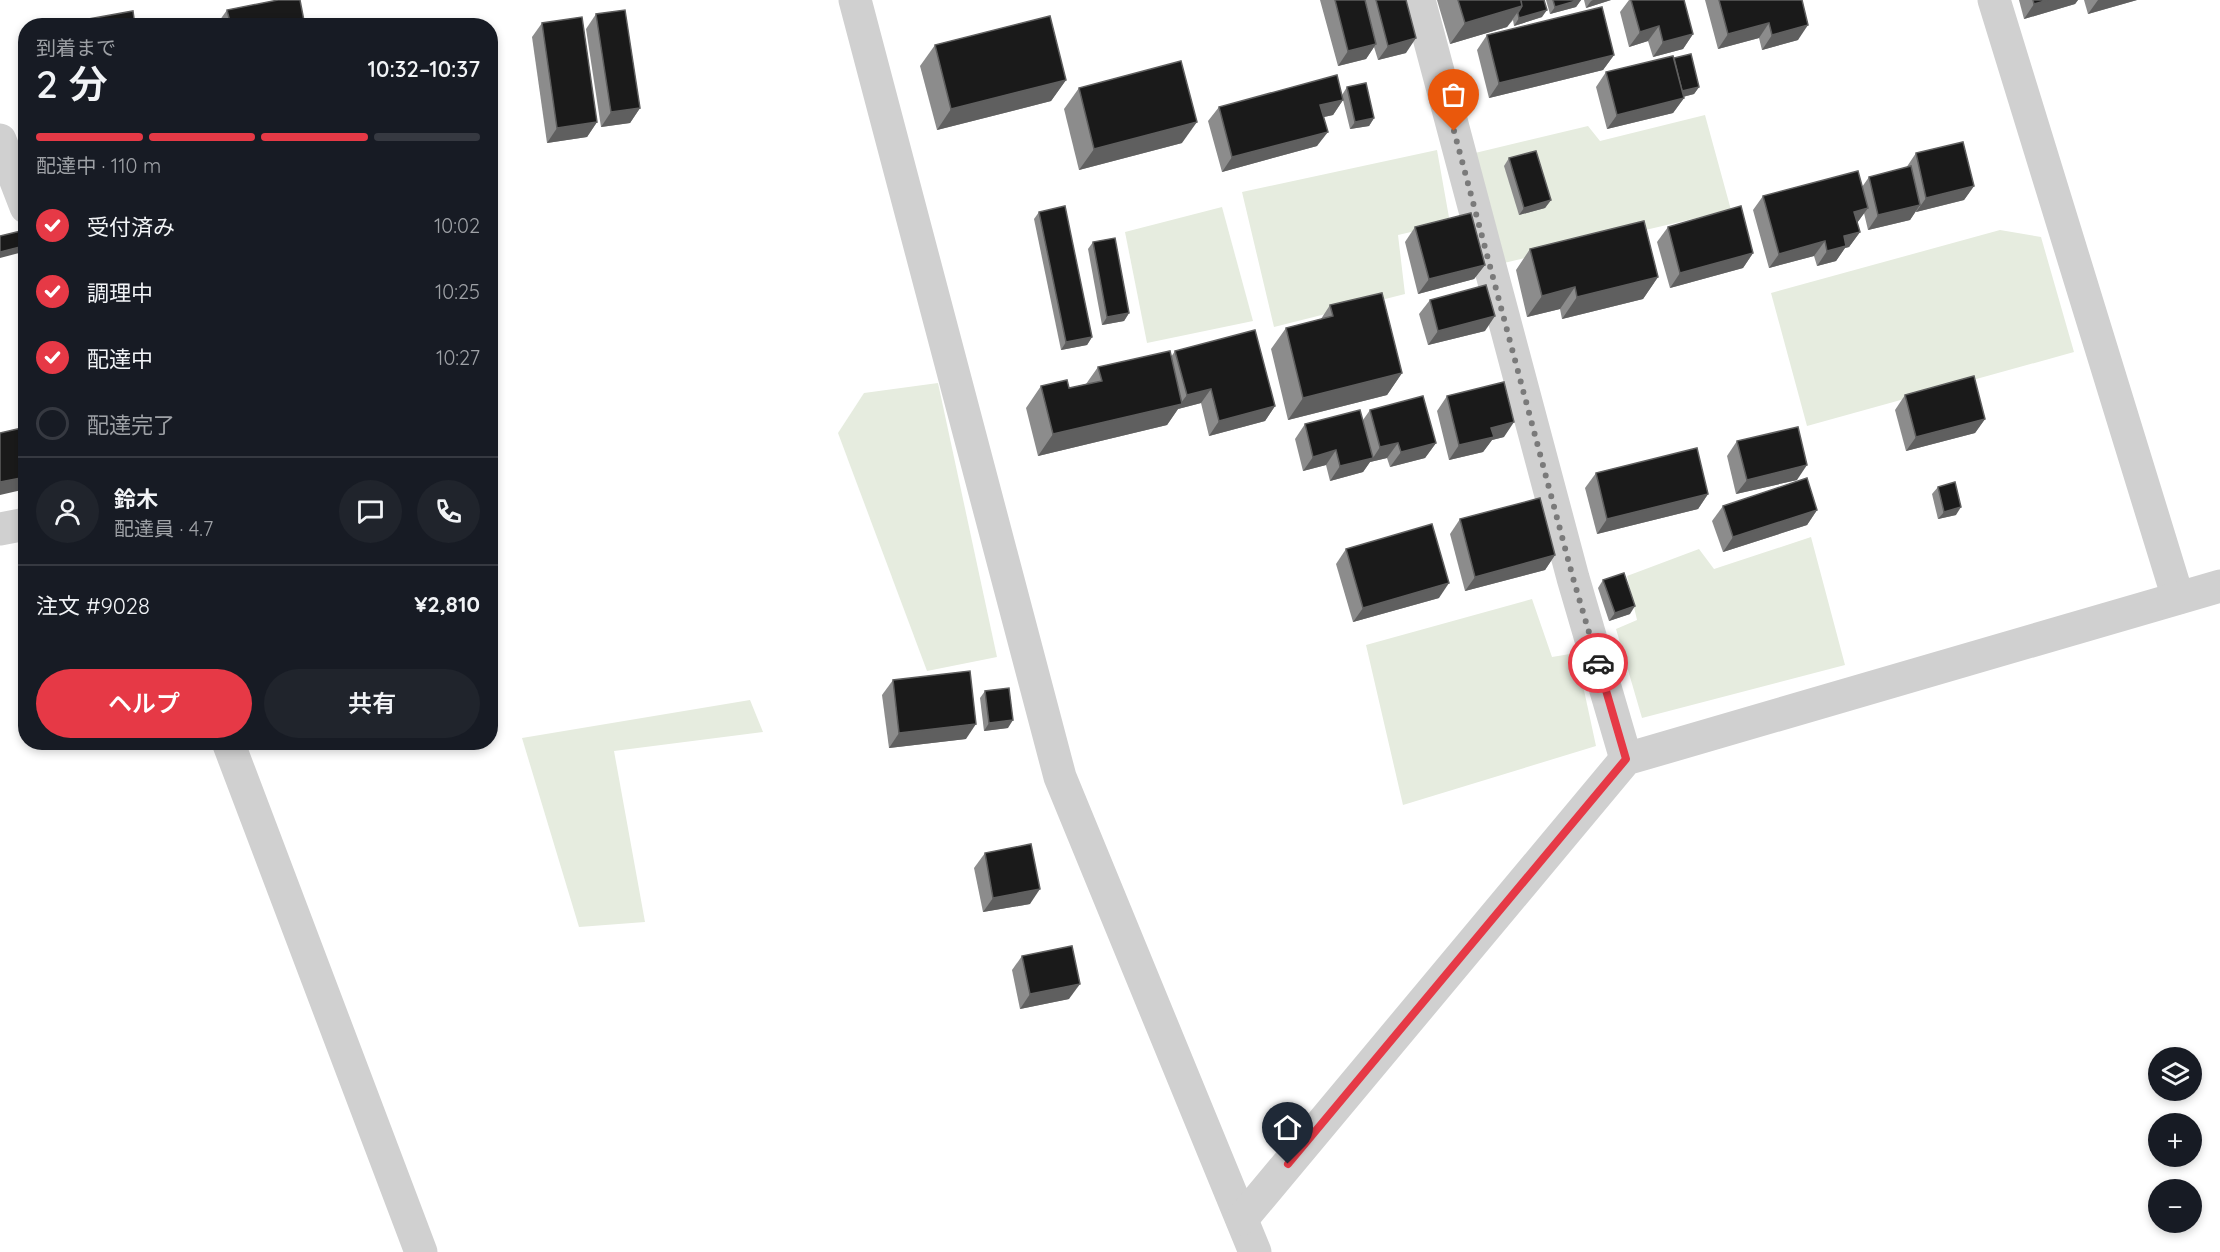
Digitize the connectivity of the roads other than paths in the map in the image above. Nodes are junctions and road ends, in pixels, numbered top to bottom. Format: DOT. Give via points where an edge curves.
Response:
graph roads {
  1 [pos="855,0"];
  2 [pos="1419,0"];
  3 [pos="1994,0"];
  4 [pos="9,143"];
  5 [pos="17,207"];
  6 [pos="18,526"];
  7 [pos="0,529"];
  8 [pos="2220,586"];
  9 [pos="2178,598"];
  10 [pos="231,750"];
  11 [pos="1626,759"];
  12 [pos="1242,1219"];
  13 [pos="421,1252"];
  14 [pos="1255,1252"];
  1 -- 12 [label="street" via="1060,777"];
  2 -- 11 [label="street" via="1573,578"];
  3 -- 9 [label="street"];
  4 -- 5 [label="street"];
  6 -- 7 [label="street"];
  8 -- 9 [label="street"];
  9 -- 11 [label="street"];
  10 -- 13 [label="street"];
  11 -- 12 [label="street"];
  12 -- 14 [label="street"];
}
